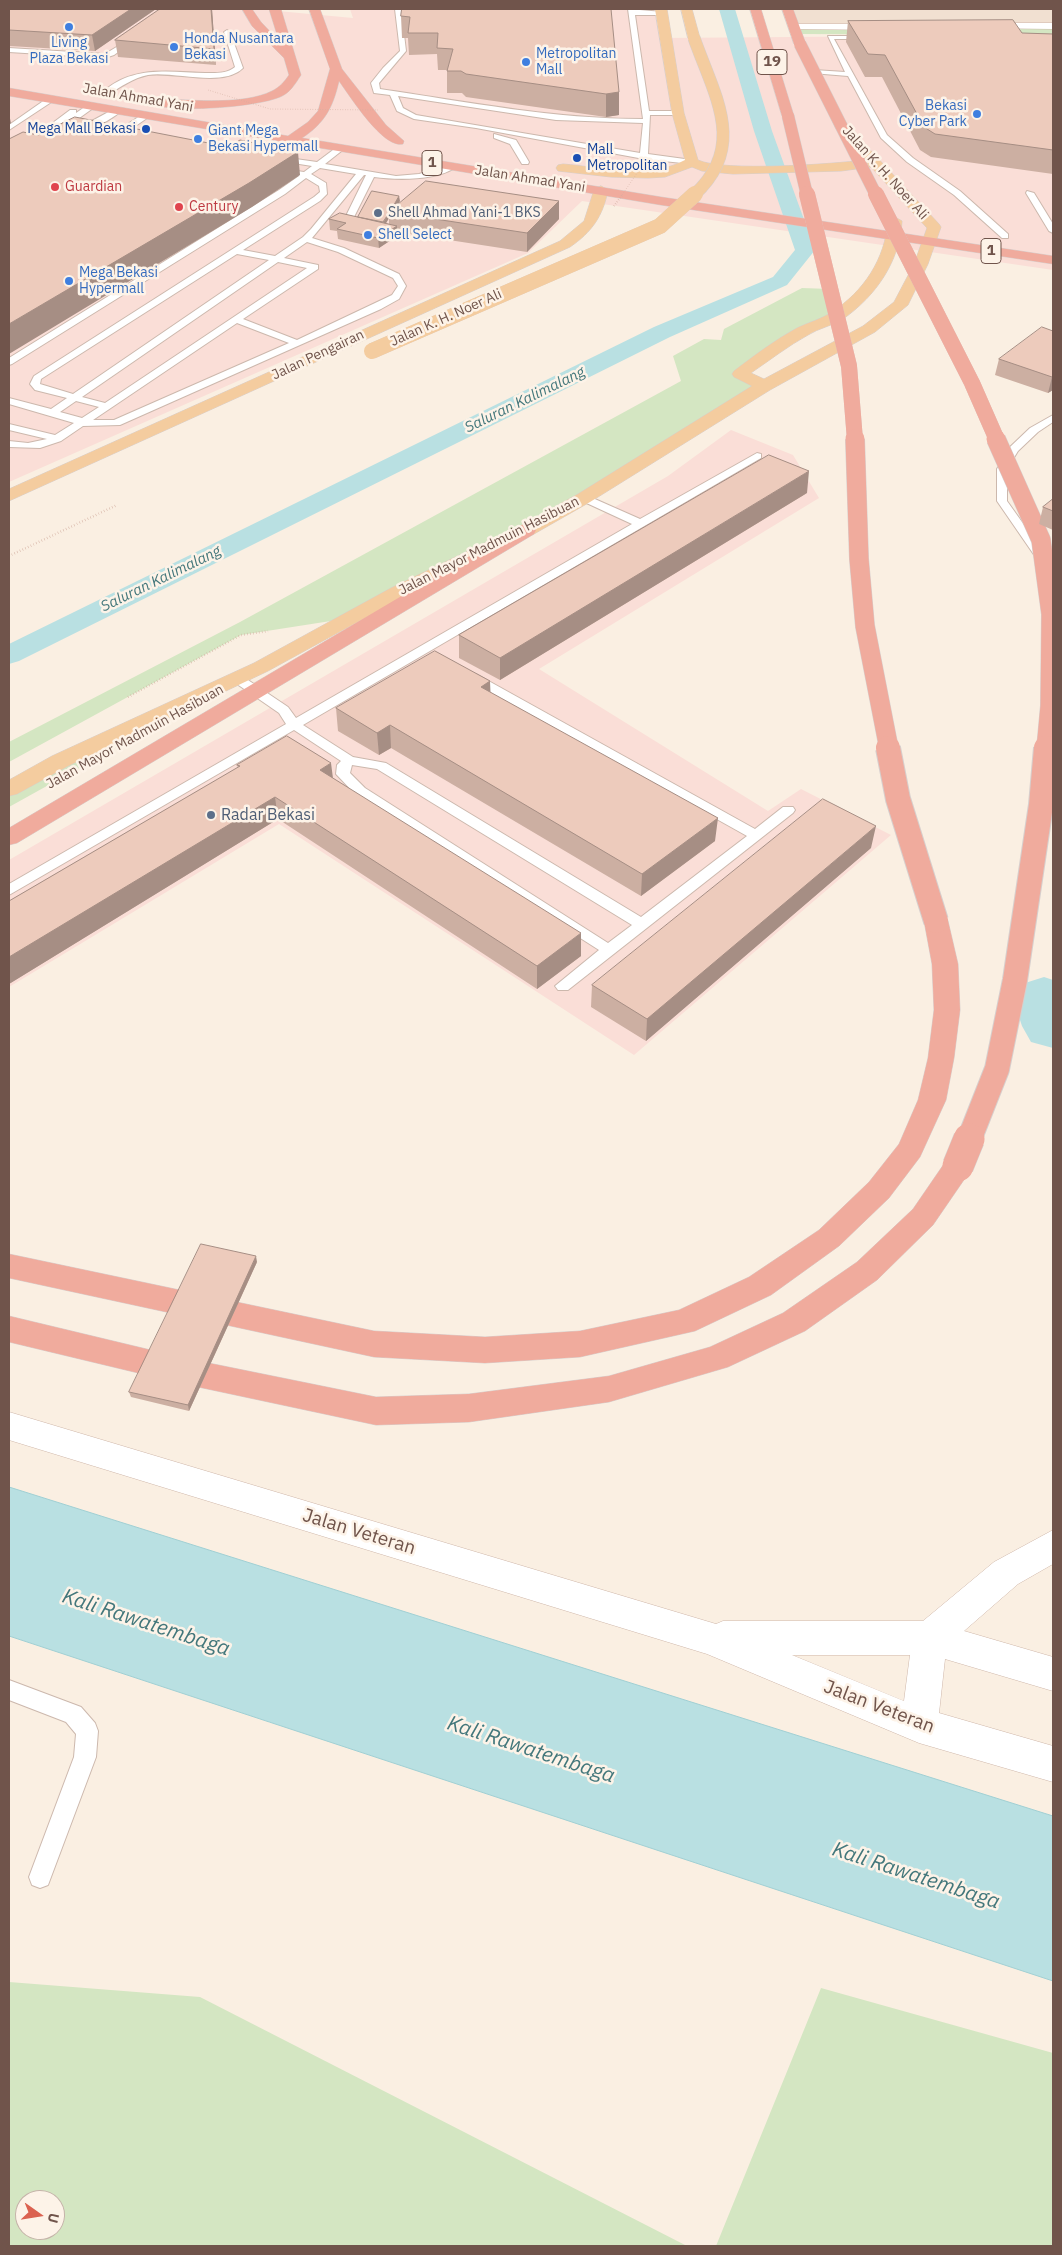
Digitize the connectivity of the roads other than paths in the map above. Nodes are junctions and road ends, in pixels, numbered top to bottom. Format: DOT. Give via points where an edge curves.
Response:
graph roads {
  1 [pos="248,9"];
  2 [pos="275,9"];
  3 [pos="315,9"];
  4 [pos="398,9"];
  5 [pos="686,9"];
  6 [pos="755,9"];
  7 [pos="789,9"];
  8 [pos="631,11"];
  9 [pos="661,11"];
  10 [pos="1053,26"];
  11 [pos="895,30"];
  12 [pos="973,30"];
  13 [pos="1025,30"];
  14 [pos="227,32"];
  15 [pos="1053,34"];
  16 [pos="798,35"];
  17 [pos="136,37"];
  18 [pos="878,37"];
  19 [pos="9,50"];
  20 [pos="288,58"];
  21 [pos="336,69"];
  22 [pos="814,72"];
  23 [pos="851,74"];
  24 [pos="102,91"];
  25 [pos="9,92"];
  26 [pos="393,94"];
  27 [pos="124,95"];
  28 [pos="52,99"];
  29 [pos="149,99"];
  30 [pos="163,103"];
  31 [pos="87,106"];
  32 [pos="427,110"];
  33 [pos="117,111"];
  34 [pos="678,113"];
  35 [pos="237,115"];
  36 [pos="146,116"];
  37 [pos="647,117"];
  38 [pos="293,124"];
  39 [pos="312,127"];
  40 [pos="9,128"];
  41 [pos="331,130"];
  42 [pos="43,133"];
  43 [pos="119,133"];
  44 [pos="129,134"];
  45 [pos="81,136"];
  46 [pos="370,136"];
  47 [pos="100,139"];
  48 [pos="109,140"];
  49 [pos="291,140"];
  50 [pos="118,145"];
  51 [pos="340,149"];
  52 [pos="271,157"];
  53 [pos="506,158"];
  54 [pos="644,160"];
  55 [pos="525,162"];
  56 [pos="875,162"];
  57 [pos="688,164"];
  58 [pos="319,165"];
  59 [pos="452,166"];
  60 [pos="552,166"];
  61 [pos="268,168"];
  62 [pos="366,173"];
  63 [pos="307,175"];
  64 [pos="601,190"];
  65 [pos="720,193"];
  66 [pos="1030,193"];
  67 [pos="798,206"];
  68 [pos="827,210"];
  69 [pos="876,218"];
  70 [pos="903,226"];
  71 [pos="370,227"];
  72 [pos="934,227"];
  73 [pos="952,229"];
  74 [pos="978,232"];
  75 [pos="1010,236"];
  76 [pos="1050,238"];
  77 [pos="306,239"];
  78 [pos="929,242"];
  79 [pos="235,251"];
  80 [pos="277,259"];
  81 [pos="1053,260"];
  82 [pos="837,315"];
  83 [pos="236,320"];
  84 [pos="297,343"];
  85 [pos="354,359"];
  86 [pos="9,362"];
  87 [pos="764,386"];
  88 [pos="72,398"];
  89 [pos="9,401"];
  90 [pos="108,406"];
  91 [pos="52,413"];
  92 [pos="1053,418"];
  93 [pos="83,422"];
  94 [pos="9,427"];
  95 [pos="57,439"];
  96 [pos="9,444"];
  97 [pos="757,456"];
  98 [pos="9,496"];
  99 [pos="584,498"];
  100 [pos="639,523"];
  101 [pos="527,530"];
  102 [pos="1053,574"];
  103 [pos="422,649"];
  104 [pos="439,658"];
  105 [pos="261,667"];
  106 [pos="464,673"];
  107 [pos="246,685"];
  108 [pos="293,724"];
  109 [pos="349,760"];
  110 [pos="9,789"];
  111 [pos="9,807"];
  112 [pos="788,810"];
  113 [pos="756,835"];
  114 [pos="9,838"];
  115 [pos="9,890"];
  116 [pos="642,924"];
  117 [pos="609,950"];
  118 [pos="563,986"];
  119 [pos="9,1266"];
  120 [pos="9,1329"];
  121 [pos="9,1426"];
  122 [pos="1053,1546"];
  123 [pos="709,1638"];
  124 [pos="930,1638"];
  125 [pos="1053,1674"];
  126 [pos="9,1690"];
  127 [pos="919,1726"];
  128 [pos="1053,1764"];
  129 [pos="40,1877"];
  1 -- 20 [label="highway" via="256,24"];
  2 -- 20 [label="highway"];
  3 -- 21 [label="highway"];
  4 -- 26 [label="lane" via="403,51 375,83 377,91"];
  5 -- 85 [label="main road, Jalan K. H. Noer Ali, bridge" via="724,124 723,150 708,182 660,226"];
  6 -- 82 [label="highway, 19, bridge" via="788,116"];
  7 -- 16 [label="highway, 19"];
  7 -- 16 [label="main road, Jalan K. H. Noer Ali"];
  8 -- 9 [label="lane"];
  8 -- 37 [label="lane"];
  9 -- 34 [label="main road"];
  10 -- 13 [label="street"];
  11 -- 16 [label="street"];
  12 -- 13 [label="street"];
  13 -- 15 [label="street"];
  14 -- 24 [label="lane" via="239,68 234,73 221,76 149,73"];
  16 -- 22 [label="main road, Jalan K. H. Noer Ali"];
  16 -- 120 [label="highway, bridge" via="972,383 1041,540 1051,614 1050,706 1042,795 1015,980 997,1069 958,1166 923,1217 867,1271 794,1322 717,1358 609,1389 470,1408 376,1411 184,1371"];
  17 -- 19 [label="lane" via="105,56"];
  18 -- 23 [label="lane" via="830,37"];
  20 -- 30 [label="highway" via="295,75 286,88 259,99"];
  21 -- 39 [label="highway" via="327,107"];
  21 -- 46 [label="highway" via="381,128 403,142"];
  22 -- 23 [label="lane"];
  22 -- 56 [label="main road, Jalan K. H. Noer Ali" via="841,126"];
  23 -- 75 [label="lane" via="884,136"];
  24 -- 27 [label="highway, Jalan Ahmad Yani"];
  25 -- 28 [label="highway, Jalan Ahmad Yani / 1"];
  26 -- 32 [label="lane"];
  26 -- 32 [label="lane" via="395,103 406,114"];
  28 -- 31 [label="highway, Jalan Ahmad Yani / 1"];
  28 -- 40 [label="lane"];
  29 -- 30 [label="highway, Jalan Ahmad Yani"];
  30 -- 35 [label="highway, Jalan Ahmad Yani"];
  31 -- 33 [label="highway, Jalan Ahmad Yani / 1"];
  31 -- 33 [label="lane" via="67,125 85,127"];
  31 -- 42 [label="lane"];
  32 -- 37 [label="lane" via="601,121"];
  32 -- 54 [label="lane" via="476,126"];
  32 -- 55 [label="lane" via="435,125 508,139"];
  33 -- 36 [label="highway, Jalan Ahmad Yani / 1"];
  34 -- 37 [label="lane"];
  34 -- 57 [label="main road"];
  36 -- 43 [label="lane"];
  36 -- 49 [label="highway, Jalan Ahmad Yani / 1"];
  37 -- 54 [label="lane"];
  38 -- 39 [label="highway"];
  39 -- 41 [label="highway"];
  39 -- 49 [label="highway"];
  42 -- 45 [label="lane"];
  43 -- 44 [label="lane"];
  43 -- 48 [label="lane"];
  47 -- 48 [label="lane"];
  48 -- 50 [label="lane"];
  49 -- 51 [label="highway, Jalan Ahmad Yani / 1"];
  51 -- 58 [label="lane"];
  51 -- 59 [label="highway, Jalan Ahmad Yani / 1"];
  52 -- 58 [label="lane"];
  53 -- 55 [label="highway, Jalan Ahmad Yani"];
  54 -- 57 [label="lane"];
  55 -- 60 [label="highway, Jalan Ahmad Yani"];
  56 -- 57 [label="main road" via="841,167 733,170"];
  56 -- 72 [label="main road, Jalan K. H. Noer Ali"];
  57 -- 60 [label="main road, Jalan Ahmad Yani" via="663,173"];
  58 -- 62 [label="lane"];
  58 -- 63 [label="lane"];
  59 -- 62 [label="lane" via="417,180"];
  59 -- 64 [label="highway, Jalan Ahmad Yani / 1"];
  60 -- 65 [label="highway, Jalan Ahmad Yani"];
  61 -- 63 [label="lane"];
  62 -- 71 [label="lane" via="348,220"];
  62 -- 77 [label="lane" via="344,191"];
  63 -- 79 [label="lane" via="318,179 324,192"];
  63 -- 86 [label="lane"];
  64 -- 70 [label="highway, Jalan Ahmad Yani / 1" via="831,227"];
  64 -- 98 [label="main road, Jalan Pengairan" via="598,210 592,222 565,244"];
  66 -- 76 [label="lane"];
  67 -- 68 [label="highway"];
  69 -- 70 [label="highway, Jalan Ahmad Yani / 1"];
  70 -- 72 [label="highway, Jalan Ahmad Yani / 1"];
  70 -- 78 [label="highway, Jalan Ahmad Yani / 1"];
  70 -- 82 [label="main road" via="868,289"];
  72 -- 73 [label="highway, Jalan Ahmad Yani / 1"];
  72 -- 78 [label="main road, Jalan Mayor Madmuin Hasibuan"];
  74 -- 75 [label="highway, 1"];
  77 -- 80 [label="lane"];
  77 -- 84 [label="lane" via="341,250 396,276 402,286 396,297 378,307"];
  78 -- 81 [label="highway, Jalan Ahmad Yani / 1"];
  78 -- 87 [label="main road, Jalan Mayor Madmuin Hasibuan" via="900,305 869,329"];
  79 -- 80 [label="lane"];
  79 -- 88 [label="lane" via="37,378 35,384 38,388"];
  80 -- 83 [label="lane" via="315,267"];
  80 -- 88 [label="lane"];
  82 -- 87 [label="main road" via="803,331 740,374"];
  82 -- 119 [label="highway, bridge" via="849,366 865,626 898,800 936,921 945,964 947,1010 932,1100 910,1150 880,1190 829,1238 760,1286 684,1322 580,1344 485,1350 374,1344"];
  83 -- 84 [label="lane"];
  83 -- 90 [label="lane"];
  84 -- 93 [label="lane" via="116,423"];
  87 -- 99 [label="main road, Jalan Mayor Madmuin Hasibuan"];
  88 -- 90 [label="lane"];
  88 -- 91 [label="lane"];
  89 -- 91 [label="lane"];
  90 -- 93 [label="lane"];
  91 -- 93 [label="lane"];
  92 -- 102 [label="lane" via="1014,449 1002,469 1002,501"];
  93 -- 95 [label="lane"];
  94 -- 95 [label="lane"];
  95 -- 96 [label="lane" via="26,447"];
  97 -- 100 [label="lane"];
  99 -- 100 [label="lane"];
  99 -- 101 [label="main road, Jalan Mayor Madmuin Hasibuan"];
  100 -- 103 [label="lane"];
  101 -- 105 [label="main road, Jalan Mayor Madmuin Hasibuan" via="398,592"];
  101 -- 107 [label="highway"];
  103 -- 104 [label="lane"];
  103 -- 108 [label="lane"];
  105 -- 107 [label="main road, Jalan Mayor Madmuin Hasibuan"];
  105 -- 110 [label="main road, Jalan Mayor Madmuin Hasibuan" via="60,761"];
  106 -- 113 [label="lane"];
  107 -- 108 [label="lane" via="284,710"];
  107 -- 111 [label="main road, Jalan Mayor Madmuin Hasibuan"];
  107 -- 114 [label="highway"];
  108 -- 109 [label="lane"];
  108 -- 115 [label="lane"];
  109 -- 116 [label="lane" via="381,766"];
  109 -- 117 [label="lane" via="344,765 343,774 360,791"];
  112 -- 113 [label="lane"];
  113 -- 116 [label="lane"];
  116 -- 117 [label="lane"];
  117 -- 118 [label="lane"];
  121 -- 123 [label="street, Jalan Veteran"];
  122 -- 124 [label="street" via="1006,1573"];
  123 -- 124 [label="street, Jalan Veteran"];
  123 -- 127 [label="street, Jalan Veteran"];
  124 -- 125 [label="street, Jalan Veteran"];
  124 -- 127 [label="street"];
  126 -- 129 [label="lane" via="73,1714 87,1731 85,1757"];
  127 -- 128 [label="street, Jalan Veteran"];
}
